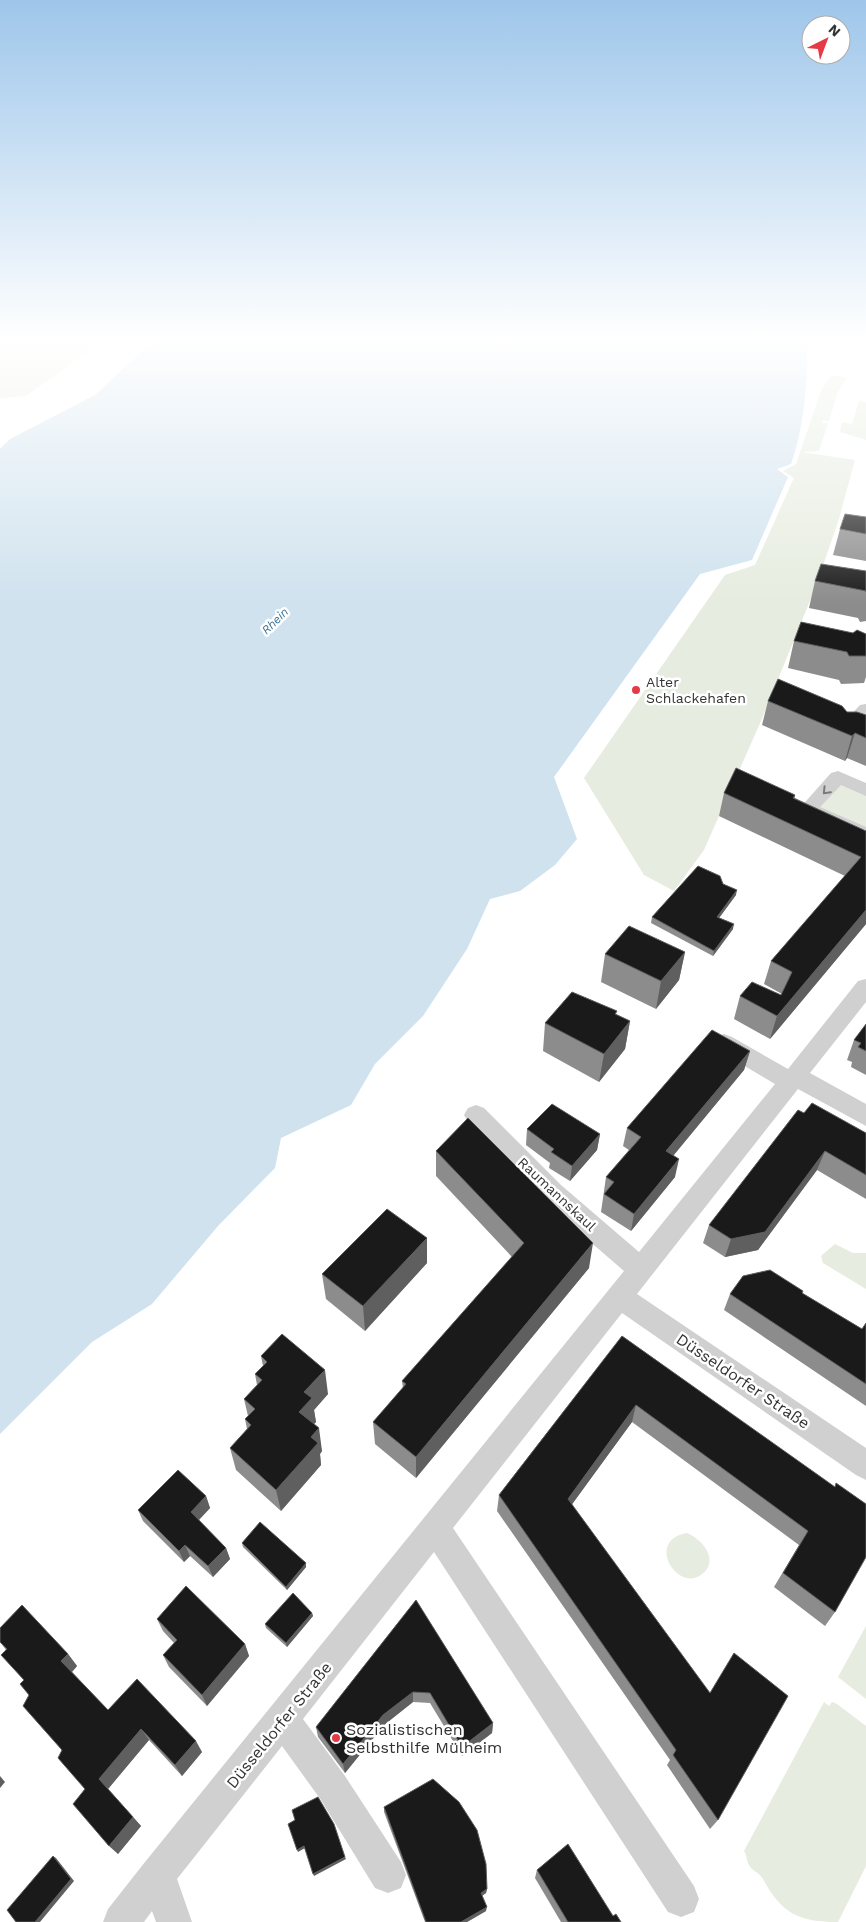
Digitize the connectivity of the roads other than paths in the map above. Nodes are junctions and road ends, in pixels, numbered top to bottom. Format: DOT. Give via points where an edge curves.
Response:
graph roads {
  1 [pos="866,709"];
  2 [pos="846,730"];
  3 [pos="866,790"];
  4 [pos="866,835"];
  5 [pos="866,987"];
  6 [pos="722,1042"];
  7 [pos="793,1079"];
  8 [pos="476,1115"];
  9 [pos="866,1116"];
  10 [pos="641,1270"];
  11 [pos="620,1297"];
  12 [pos="866,1465"];
  13 [pos="436,1528"];
  14 [pos="284,1720"];
  15 [pos="158,1875"];
  16 [pos="388,1875"];
  17 [pos="681,1899"];
  18 [pos="121,1922"];
  19 [pos="174,1922"];
  1 -- 2 [label="street"];
  3 -- 4 [label="street, one-way" via="838,777 808,809"];
  5 -- 7 [label="street, Düsseldorfer Straße"];
  6 -- 7 [label="street"];
  7 -- 9 [label="street"];
  7 -- 10 [label="street, Düsseldorfer Straße"];
  8 -- 10 [label="street, Raumannskaul" via="552,1193"];
  10 -- 11 [label="street, Düsseldorfer Straße"];
  11 -- 12 [label="street, Düsseldorfer Straße"];
  11 -- 13 [label="street, Düsseldorfer Straße"];
  13 -- 14 [label="street, Düsseldorfer Straße"];
  13 -- 17 [label="street"];
  14 -- 15 [label="street, Düsseldorfer Straße"];
  14 -- 16 [label="street" via="333,1788"];
  15 -- 18 [label="street, Düsseldorfer Straße"];
  15 -- 19 [label="street"];
}
